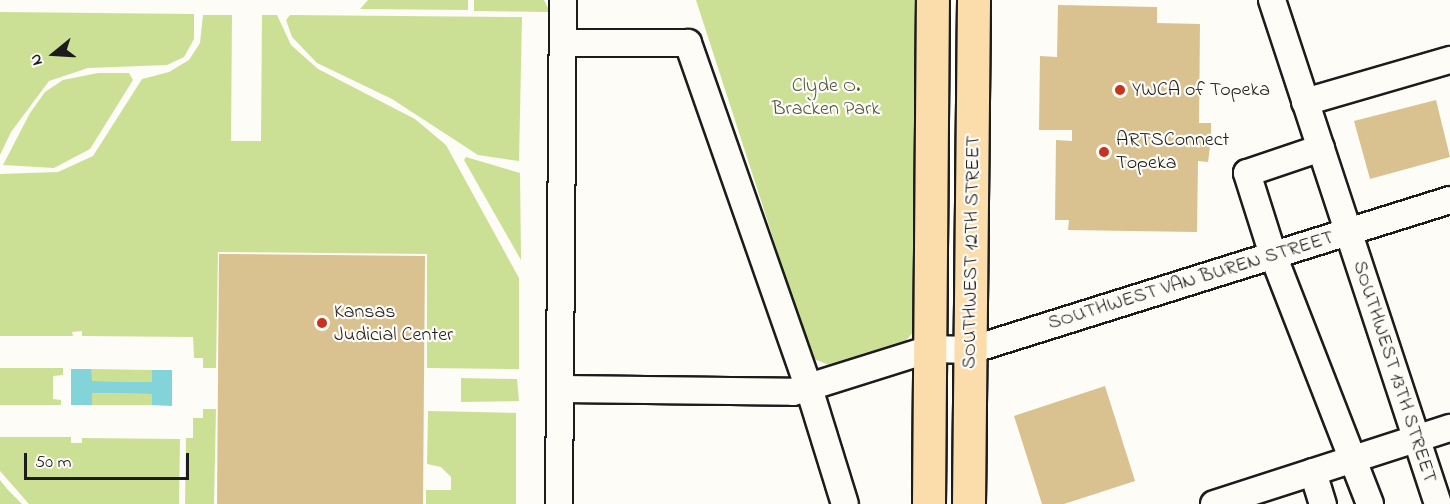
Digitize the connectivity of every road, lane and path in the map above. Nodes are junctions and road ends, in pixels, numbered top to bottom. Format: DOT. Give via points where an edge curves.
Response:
graph roads {
  1 [pos="563,0"];
  2 [pos="933,0"];
  3 [pos="974,0"];
  4 [pos="1272,0"];
  5 [pos="563,43"];
  6 [pos="1450,60"];
  7 [pos="1305,102"];
  8 [pos="1321,148"];
  9 [pos="1450,200"];
  10 [pos="1348,232"];
  11 [pos="1273,255"];
  12 [pos="930,349"];
  13 [pos="971,350"];
  14 [pos="809,388"];
  15 [pos="561,389"];
  16 [pos="1450,428"];
  17 [pos="1416,439"];
  18 [pos="1355,459"];
  19 [pos="1312,472"];
  20 [pos="559,504"];
  21 [pos="845,504"];
  22 [pos="929,504"];
  23 [pos="969,504"];
  24 [pos="1214,504"];
  25 [pos="1323,504"];
  26 [pos="1370,504"];
  27 [pos="1438,504"];
  1 -- 5 [label="street"];
  2 -- 12 [label="main road, SOUTHWEST 12TH STREET"];
  3 -- 13 [label="main road, SOUTHWEST 12TH STREET"];
  4 -- 7 [label="street, SOUTHWEST 13TH STREET"];
  5 -- 14 [label="street" via="688,43"];
  5 -- 15 [label="street"];
  6 -- 7 [label="street"];
  7 -- 8 [label="street, SOUTHWEST 13TH STREET"];
  8 -- 10 [label="street, SOUTHWEST 13TH STREET"];
  8 -- 11 [label="street" via="1247,173"];
  9 -- 10 [label="street, SOUTHWEST VAN BUREN STREET"];
  10 -- 11 [label="street, SOUTHWEST VAN BUREN STREET"];
  10 -- 17 [label="street, SOUTHWEST 13TH STREET"];
  11 -- 13 [label="street, SOUTHWEST VAN BUREN STREET"];
  11 -- 18 [label="street"];
  12 -- 13 [label="street, SOUTHWEST VAN BUREN STREET"];
  12 -- 14 [label="street, SOUTHWEST VAN BUREN STREET"];
  12 -- 22 [label="main road, SOUTHWEST 12TH STREET"];
  13 -- 23 [label="main road, SOUTHWEST 12TH STREET"];
  14 -- 15 [label="street, SOUTHWEST VAN BUREN STREET" via="793,392"];
  14 -- 21 [label="street"];
  15 -- 20 [label="street"];
  16 -- 17 [label="street"];
  17 -- 18 [label="street"];
  17 -- 27 [label="street, SOUTHWEST 13TH STREET"];
  18 -- 19 [label="street"];
  18 -- 26 [label="street"];
  19 -- 24 [label="street"];
  19 -- 25 [label="street"];
}
